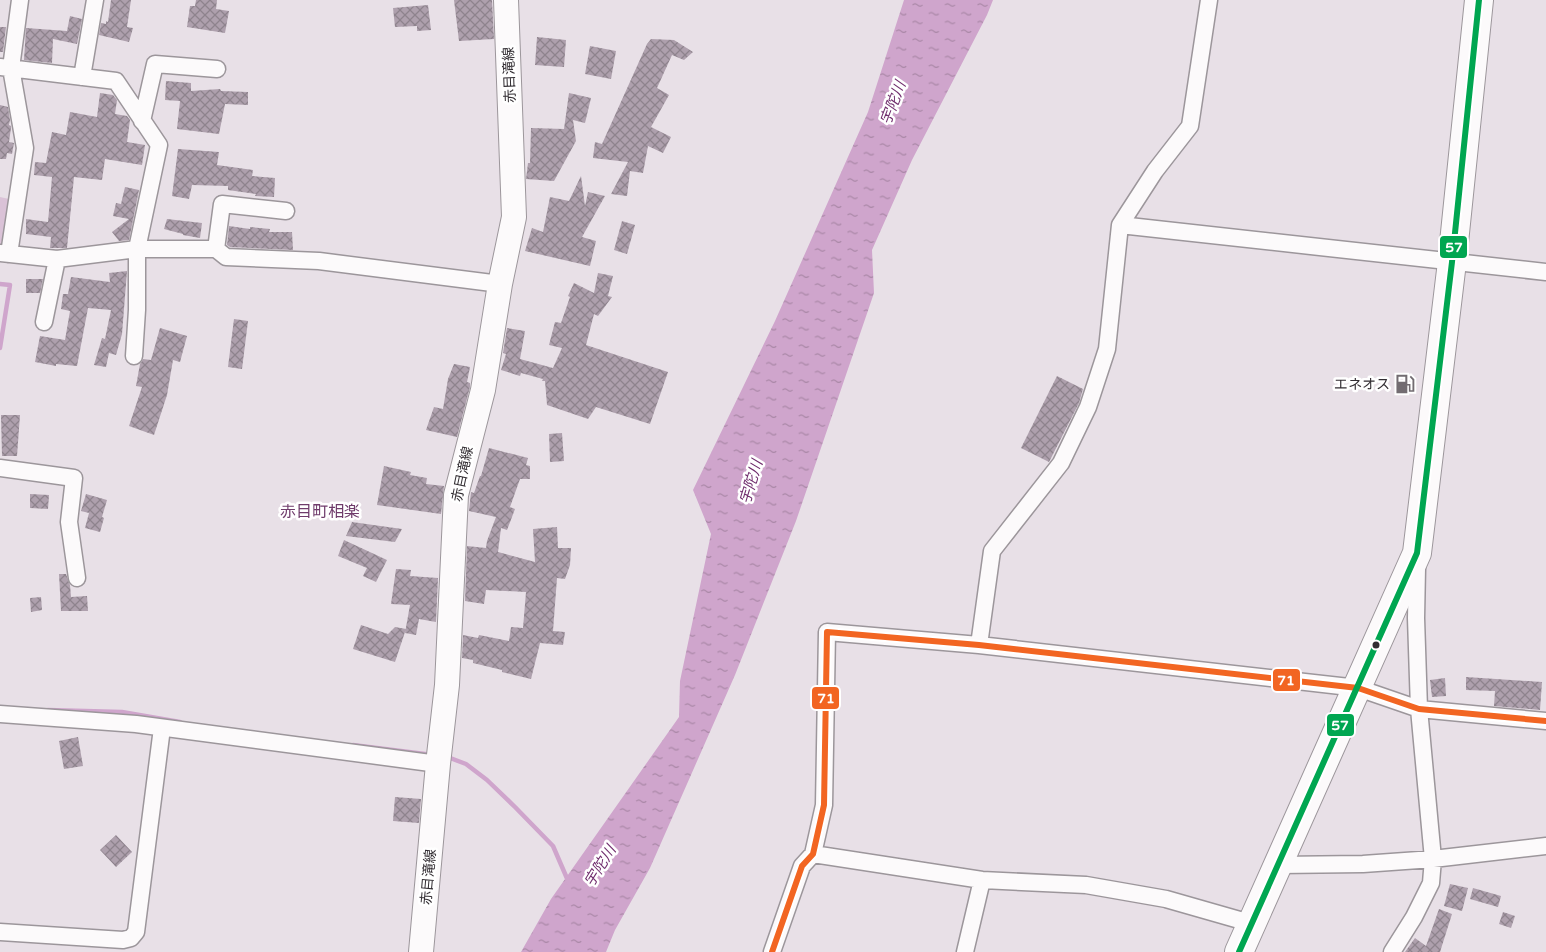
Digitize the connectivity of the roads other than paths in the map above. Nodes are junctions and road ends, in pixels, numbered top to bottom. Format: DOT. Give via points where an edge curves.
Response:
graph roads {
  1 [pos="20,0"];
  2 [pos="95,0"];
  3 [pos="506,0"];
  4 [pos="1209,0"];
  5 [pos="1480,0"];
  6 [pos="6,68"];
  7 [pos="217,69"];
  8 [pos="82,77"];
  9 [pos="142,121"];
  10 [pos="286,211"];
  11 [pos="1120,225"];
  12 [pos="137,249"];
  13 [pos="216,249"];
  14 [pos="4,253"];
  15 [pos="57,259"];
  16 [pos="1452,262"];
  17 [pos="1546,272"];
  18 [pos="500,284"];
  19 [pos="44,322"];
  20 [pos="134,356"];
  21 [pos="0,468"];
  22 [pos="1417,553"];
  23 [pos="77,578"];
  24 [pos="979,645"];
  25 [pos="1358,688"];
  26 [pos="1419,709"];
  27 [pos="0,714"];
  28 [pos="1546,721"];
  29 [pos="162,728"];
  30 [pos="438,757"];
  31 [pos="1546,846"];
  32 [pos="813,854"];
  33 [pos="1433,859"];
  34 [pos="1278,865"];
  35 [pos="982,880"];
  36 [pos="1250,924"];
  37 [pos="0,932"];
  38 [pos="421,952"];
  39 [pos="772,952"];
  40 [pos="965,952"];
  41 [pos="1239,952"];
  42 [pos="1392,952"];
  1 -- 6 [label="street"];
  2 -- 8 [label="street"];
  3 -- 18 [label="main road, 赤目滝線" via="514,217"];
  4 -- 11 [label="street" via="1190,126 1155,171"];
  5 -- 16 [label="highway"];
  6 -- 8 [label="street"];
  6 -- 14 [label="street" via="25,148"];
  7 -- 9 [label="street" via="155,64"];
  8 -- 9 [label="street" via="116,81"];
  9 -- 12 [label="street" via="159,145"];
  10 -- 13 [label="street" via="222,204"];
  11 -- 16 [label="street"];
  11 -- 24 [label="street" via="1107,349 1088,407 1061,462 992,551"];
  12 -- 13 [label="street"];
  12 -- 15 [label="street"];
  12 -- 20 [label="street" via="138,310"];
  13 -- 18 [label="street" via="226,257 319,260"];
  14 -- 15 [label="street"];
  15 -- 19 [label="street"];
  16 -- 17 [label="street"];
  16 -- 22 [label="highway"];
  18 -- 30 [label="main road, 赤目滝線" via="483,390 456,495 447,685"];
  21 -- 23 [label="street" via="74,478 69,522"];
  22 -- 25 [label="highway"];
  22 -- 26 [label="street"];
  24 -- 25 [label="street"];
  24 -- 32 [label="street" via="827,632 824,805"];
  25 -- 26 [label="street"];
  25 -- 34 [label="highway"];
  26 -- 28 [label="street"];
  26 -- 33 [label="street"];
  27 -- 29 [label="street"];
  29 -- 30 [label="street"];
  29 -- 37 [label="street" via="136,932 123,940"];
  30 -- 38 [label="main road, 赤目滝線"];
  31 -- 33 [label="street"];
  32 -- 35 [label="street"];
  32 -- 39 [label="street" via="802,866"];
  33 -- 34 [label="street"];
  33 -- 42 [label="street" via="1431,883"];
  34 -- 36 [label="highway"];
  35 -- 36 [label="street" via="1086,885 1166,898"];
  35 -- 40 [label="street"];
  36 -- 41 [label="highway"];
}
